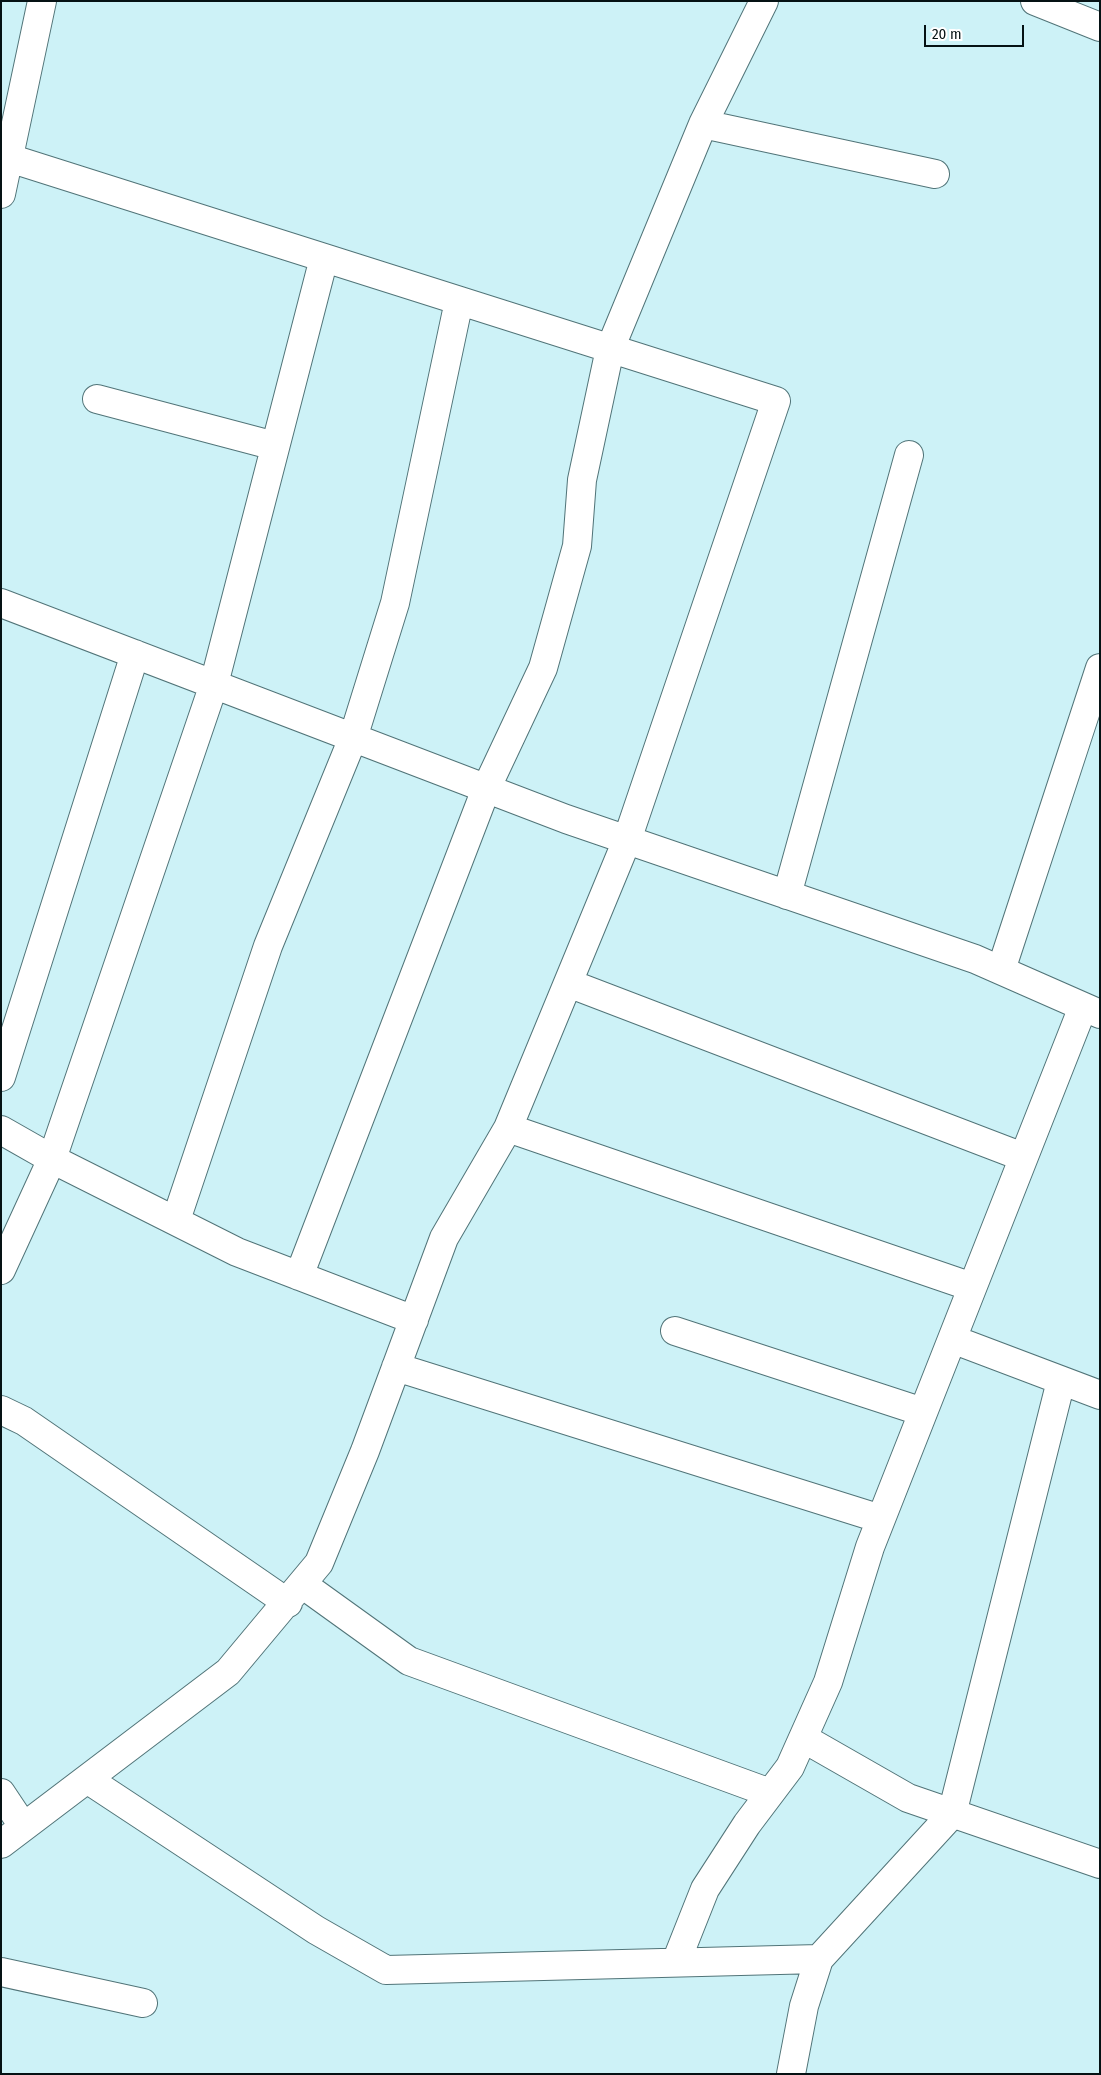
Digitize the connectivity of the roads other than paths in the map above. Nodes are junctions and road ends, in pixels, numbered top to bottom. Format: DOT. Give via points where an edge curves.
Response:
graph roads {
  1 [pos="42,1"];
  2 [pos="764,1"];
  3 [pos="1035,1"];
  4 [pos="1100,27"];
  5 [pos="703,124"];
  6 [pos="6,146"];
  7 [pos="935,174"];
  8 [pos="1,194"];
  9 [pos="324,258"];
  10 [pos="459,301"];
  11 [pos="610,349"];
  12 [pos="97,399"];
  13 [pos="276,446"];
  14 [pos="909,455"];
  15 [pos="1,603"];
  16 [pos="135,654"];
  17 [pos="1100,668"];
  18 [pos="214,684"];
  19 [pos="353,738"];
  20 [pos="486,789"];
  21 [pos="627,840"];
  22 [pos="787,895"];
  23 [pos="1001,970"];
  24 [pos="568,983"];
  25 [pos="1091,1011"];
  26 [pos="1,1077"];
  27 [pos="508,1128"];
  28 [pos="1,1130"];
  29 [pos="1023,1157"];
  30 [pos="52,1159"];
  31 [pos="176,1220"];
  32 [pos="1,1270"];
  33 [pos="299,1276"];
  34 [pos="972,1287"];
  35 [pos="414,1320"];
  36 [pos="675,1331"];
  37 [pos="952,1339"];
  38 [pos="396,1367"];
  39 [pos="1061,1381"];
  40 [pos="1100,1395"];
  41 [pos="1,1410"];
  42 [pos="923,1412"];
  43 [pos="881,1519"];
  44 [pos="295,1593"];
  45 [pos="803,1738"];
  46 [pos="86,1778"];
  47 [pos="1,1793"];
  48 [pos="770,1793"];
  49 [pos="952,1814"];
  50 [pos="23,1826"];
  51 [pos="1,1844"];
  52 [pos="1100,1864"];
  53 [pos="819,1959"];
  54 [pos="676,1962"];
  55 [pos="1,1972"];
  56 [pos="143,2003"];
  57 [pos="791,2074"];
  1 -- 6 [label="street"];
  2 -- 5 [label="street"];
  3 -- 4 [label="street"];
  5 -- 7 [label="street"];
  5 -- 11 [label="street"];
  6 -- 8 [label="street"];
  6 -- 9 [label="street"];
  9 -- 10 [label="street"];
  9 -- 13 [label="street"];
  10 -- 11 [label="street"];
  10 -- 19 [label="street" via="395,603"];
  11 -- 20 [label="street" via="582,480 577,546 544,668"];
  11 -- 21 [label="street" via="776,401"];
  12 -- 13 [label="street"];
  13 -- 18 [label="street"];
  14 -- 22 [label="street"];
  15 -- 16 [label="street"];
  16 -- 18 [label="street"];
  16 -- 26 [label="street"];
  17 -- 23 [label="street"];
  18 -- 19 [label="street"];
  18 -- 30 [label="street"];
  19 -- 20 [label="street"];
  19 -- 31 [label="street" via="268,946"];
  20 -- 21 [label="street"];
  20 -- 33 [label="street"];
  21 -- 22 [label="street"];
  21 -- 24 [label="street"];
  22 -- 23 [label="street"];
  23 -- 25 [label="street"];
  24 -- 27 [label="street"];
  24 -- 29 [label="street"];
  25 -- 29 [label="street"];
  27 -- 34 [label="street"];
  27 -- 35 [label="street" via="444,1238"];
  28 -- 30 [label="street"];
  29 -- 34 [label="street"];
  30 -- 31 [label="street"];
  30 -- 32 [label="street"];
  31 -- 33 [label="street" via="237,1252"];
  33 -- 35 [label="street"];
  34 -- 37 [label="street"];
  35 -- 38 [label="street"];
  36 -- 42 [label="street"];
  37 -- 39 [label="street"];
  37 -- 42 [label="street"];
  38 -- 43 [label="street"];
  38 -- 44 [label="street" via="319,1563"];
  39 -- 40 [label="street"];
  39 -- 49 [label="street"];
  41 -- 44 [label="street" via="24,1421"];
  42 -- 43 [label="street"];
  43 -- 45 [label="street" via="828,1682"];
  44 -- 46 [label="street" via="228,1672"];
  44 -- 48 [label="street" via="409,1661"];
  45 -- 48 [label="street" via="790,1767"];
  45 -- 49 [label="street" via="908,1798"];
  46 -- 50 [label="street"];
  46 -- 54 [label="street" via="316,1930 386,1970"];
  47 -- 50 [label="street"];
  48 -- 54 [label="street" via="705,1889"];
  49 -- 52 [label="street"];
  49 -- 53 [label="street"];
  50 -- 51 [label="street"];
  53 -- 54 [label="street"];
  53 -- 57 [label="street" via="804,2006"];
  55 -- 56 [label="street"];
}
